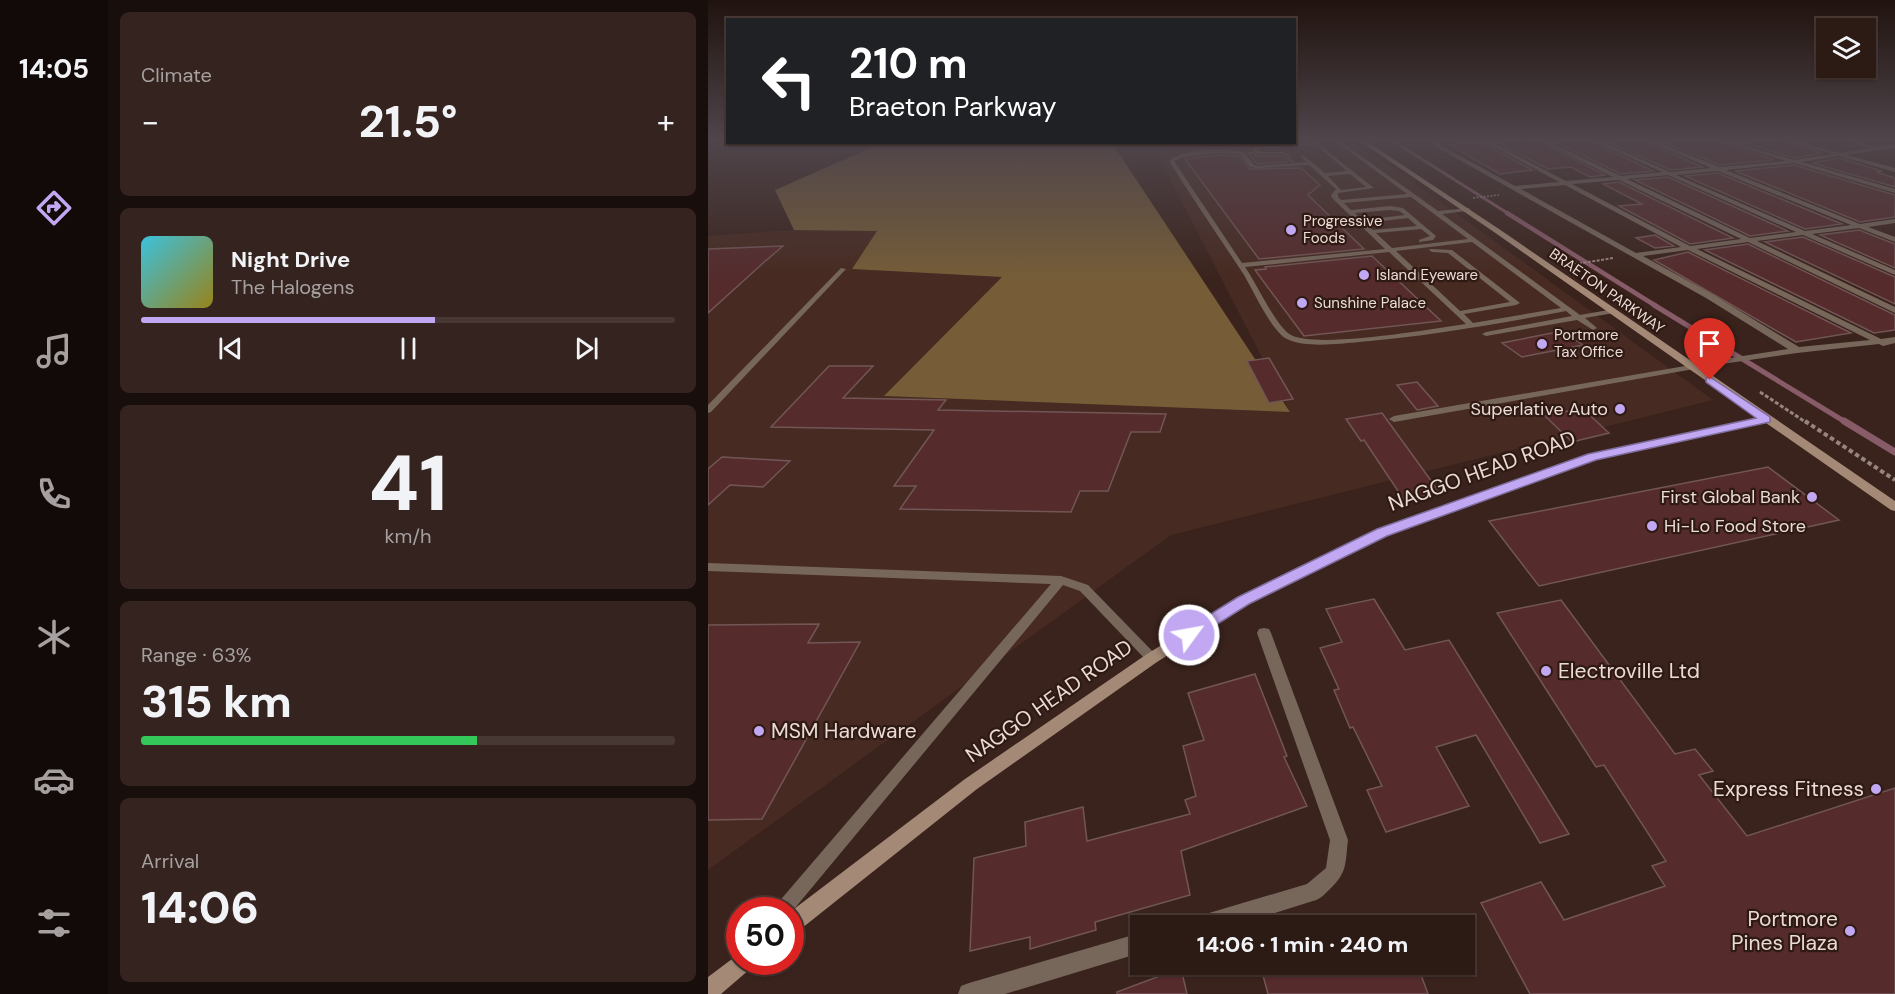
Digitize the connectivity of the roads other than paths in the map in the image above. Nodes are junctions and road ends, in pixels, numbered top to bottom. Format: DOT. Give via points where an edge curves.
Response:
graph roads {
  1 [pos="1189,187"];
  2 [pos="1337,187"];
  3 [pos="1369,187"];
  4 [pos="1401,187"];
  5 [pos="1434,187"];
  6 [pos="1524,187"];
  7 [pos="1577,187"];
  8 [pos="1637,187"];
  9 [pos="1698,187"];
  10 [pos="1767,187"];
  11 [pos="1515,188"];
  12 [pos="1336,192"];
  13 [pos="1412,195"];
  14 [pos="1340,202"];
  15 [pos="1467,209"];
  16 [pos="1350,212"];
  17 [pos="1437,213"];
  18 [pos="1411,216"];
  19 [pos="1895,221"];
  20 [pos="1359,222"];
  21 [pos="1859,225"];
  22 [pos="1422,226"];
  23 [pos="1371,232"];
  24 [pos="1800,233"];
  25 [pos="1471,240"];
  26 [pos="1747,240"];
  27 [pos="1895,240"];
  28 [pos="1689,248"];
  29 [pos="1390,250"];
  30 [pos="1635,255"];
  31 [pos="1240,265"];
  32 [pos="843,269"];
  33 [pos="1895,273"];
  34 [pos="1566,309"];
  35 [pos="1895,310"];
  36 [pos="1614,311"];
  37 [pos="1459,313"];
  38 [pos="1578,318"];
  39 [pos="1471,325"];
  40 [pos="1593,328"];
  41 [pos="1486,334"];
  42 [pos="1895,340"];
  43 [pos="1883,343"];
  44 [pos="1797,350"];
  45 [pos="1691,367"];
  46 [pos="708,410"];
  47 [pos="1394,419"];
  48 [pos="1766,420"];
  49 [pos="1895,507"];
  50 [pos="708,567"];
  51 [pos="1061,580"];
  52 [pos="1264,633"];
  53 [pos="1152,658"];
  54 [pos="794,897"];
  55 [pos="804,914"];
  56 [pos="1236,915"];
  57 [pos="1130,946"];
  58 [pos="726,975"];
  59 [pos="708,991"];
  60 [pos="969,994"];
  1 -- 31 [label="lane"];
  2 -- 12 [label="lane"];
  3 -- 12 [label="lane"];
  4 -- 13 [label="lane"];
  5 -- 15 [label="main road, BRAETON PARKWAY"];
  6 -- 11 [label="street"];
  7 -- 28 [label="street"];
  8 -- 26 [label="street"];
  9 -- 24 [label="street"];
  10 -- 21 [label="street"];
  11 -- 30 [label="street"];
  12 -- 14 [label="lane" via="1334,196"];
  13 -- 14 [label="lane"];
  13 -- 17 [label="lane"];
  14 -- 16 [label="lane"];
  15 -- 17 [label="lane"];
  15 -- 36 [label="main road, BRAETON PARKWAY"];
  16 -- 18 [label="lane" via="1396,208"];
  16 -- 20 [label="lane"];
  17 -- 25 [label="lane"];
  18 -- 20 [label="lane"];
  18 -- 22 [label="lane"];
  19 -- 21 [label="street"];
  20 -- 23 [label="lane"];
  21 -- 24 [label="street"];
  21 -- 27 [label="street"];
  22 -- 23 [label="lane"];
  22 -- 29 [label="lane" via="1432,238"];
  23 -- 29 [label="lane"];
  24 -- 26 [label="street"];
  24 -- 33 [label="street"];
  25 -- 29 [label="lane"];
  25 -- 34 [label="lane"];
  26 -- 28 [label="street"];
  26 -- 35 [label="street"];
  28 -- 30 [label="street"];
  28 -- 43 [label="street"];
  29 -- 31 [label="lane"];
  29 -- 37 [label="lane"];
  29 -- 37 [label="lane" via="1450,251 1516,303"];
  30 -- 44 [label="street"];
  31 -- 39 [label="lane" via="1288,337 1316,343 1355,341"];
  32 -- 46 [label="lane"];
  34 -- 38 [label="lane"];
  34 -- 39 [label="lane"];
  36 -- 38 [label="lane"];
  36 -- 45 [label="main road, BRAETON PARKWAY"];
  37 -- 39 [label="lane"];
  38 -- 40 [label="lane"];
  38 -- 41 [label="lane"];
  42 -- 43 [label="street"];
  43 -- 44 [label="street"];
  44 -- 45 [label="street"];
  45 -- 47 [label="lane"];
  45 -- 48 [label="main road, BRAETON PARKWAY"];
  48 -- 49 [label="main road, BRAETON PARKWAY"];
  48 -- 53 [label="main road, NAGGO HEAD ROAD" via="1593,457 1382,532 1244,600"];
  50 -- 51 [label="lane"];
  51 -- 53 [label="lane" via="1084,588"];
  51 -- 54 [label="lane"];
  52 -- 56 [label="street" via="1339,840 1335,872 1313,892"];
  53 -- 55 [label="main road, NAGGO HEAD ROAD" via="971,784"];
  57 -- 60 [label="street"];
  58 -- 59 [label="main road"];
}
